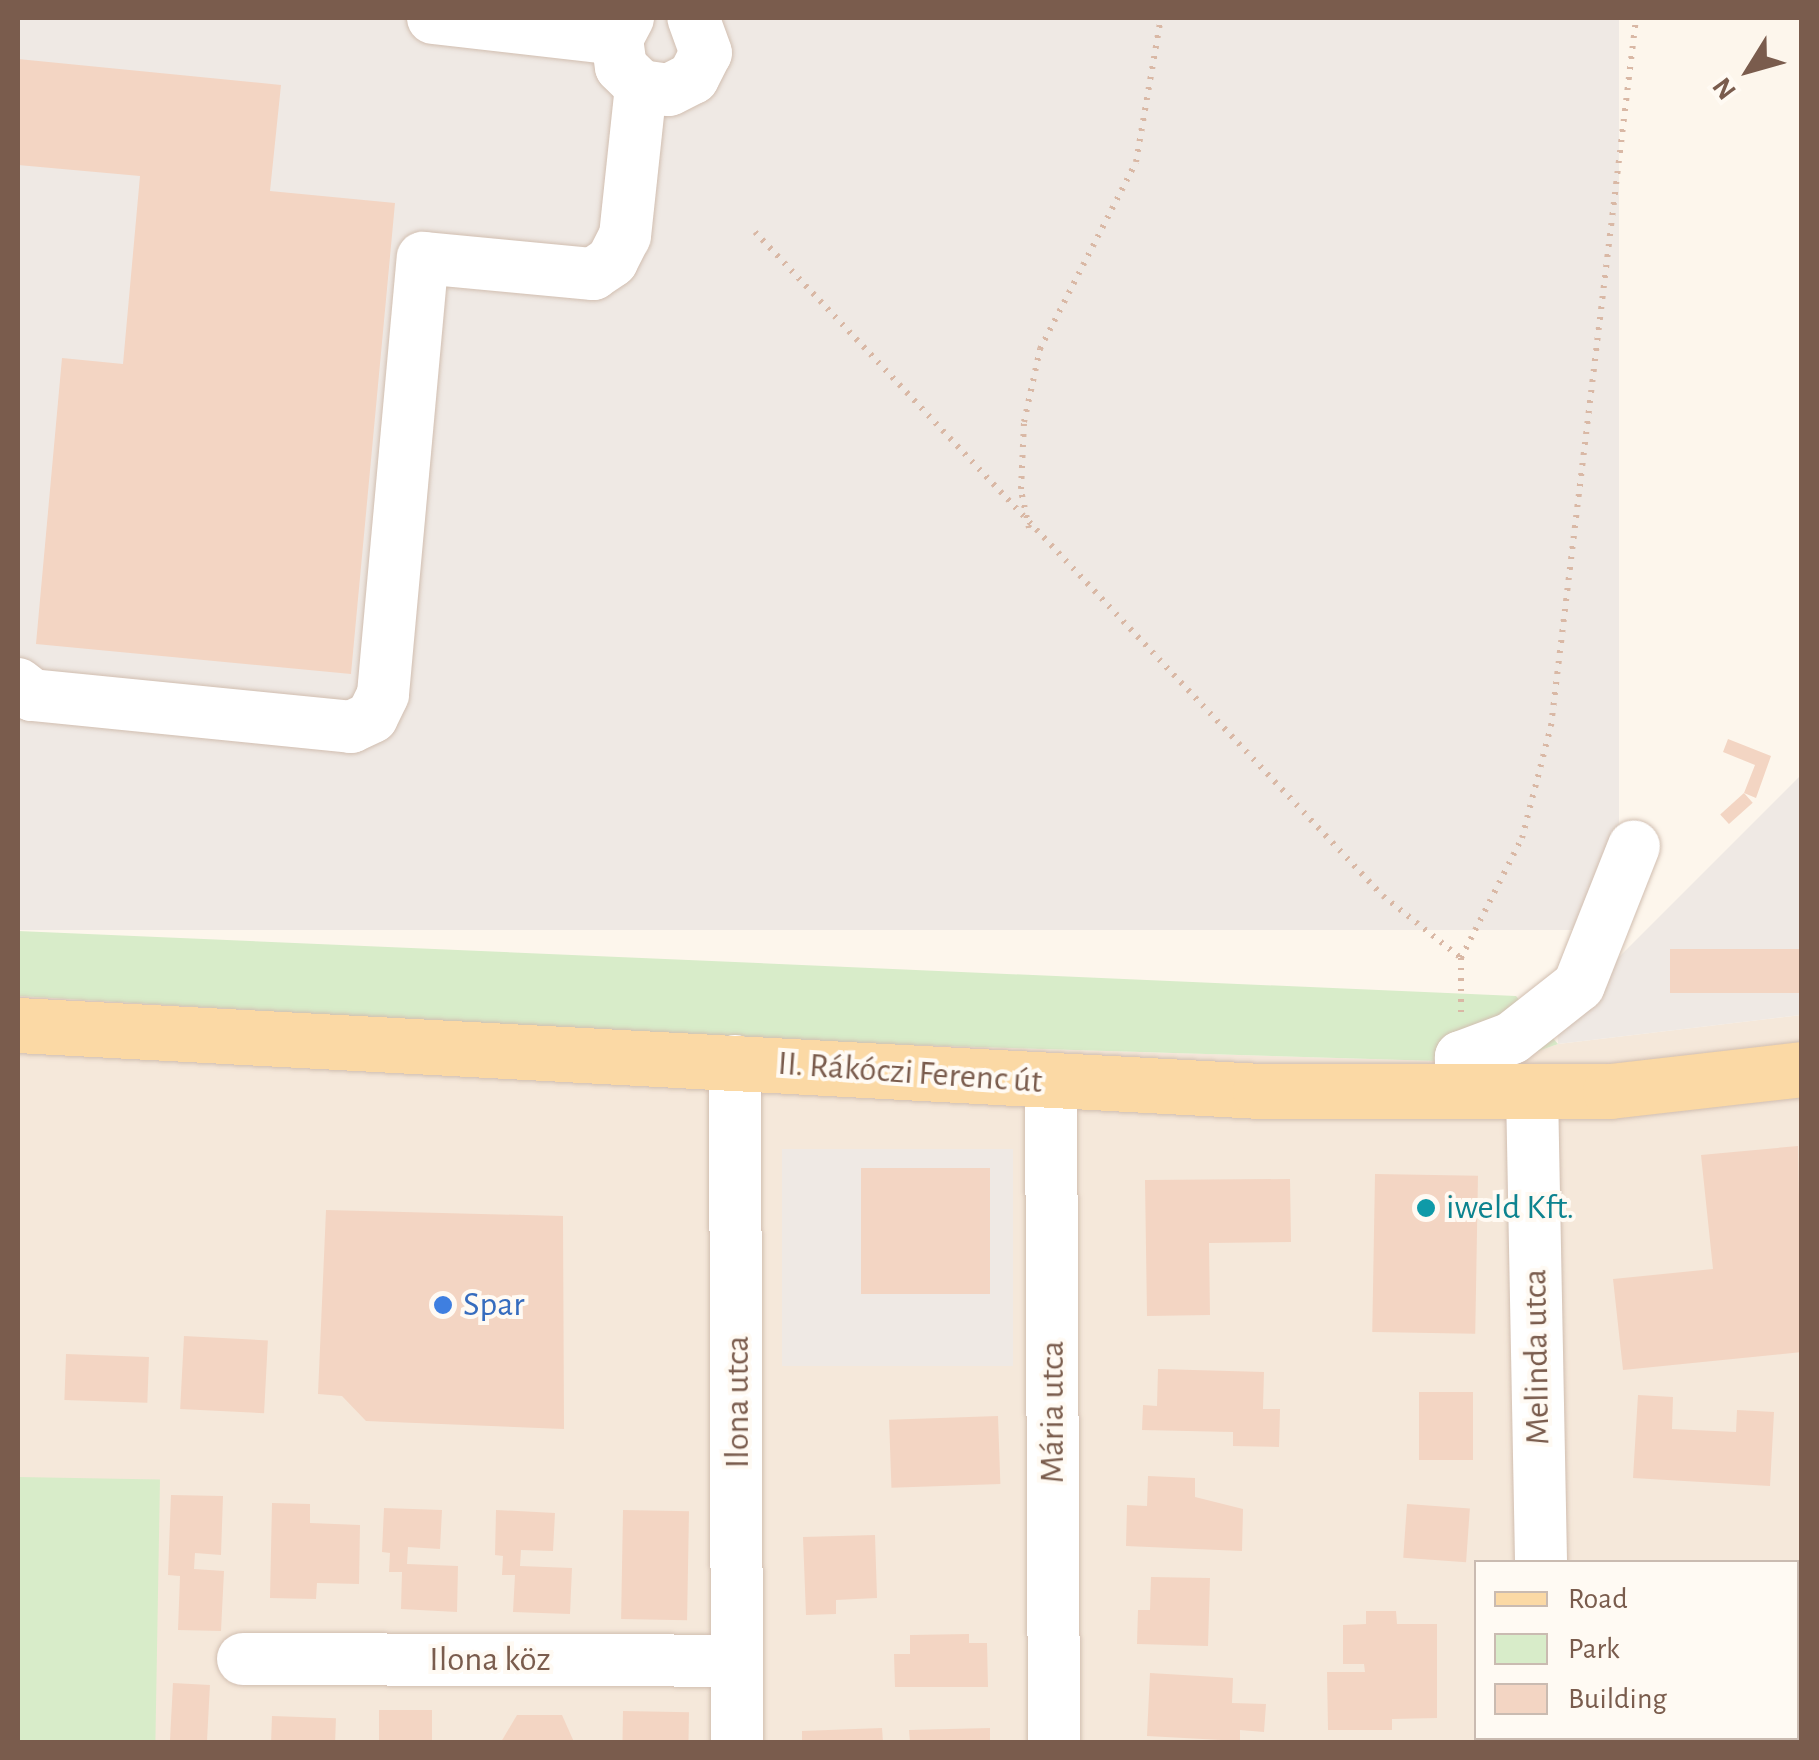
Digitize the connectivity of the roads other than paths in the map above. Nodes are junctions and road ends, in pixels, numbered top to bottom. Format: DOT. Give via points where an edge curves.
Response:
graph roads {
  1 [pos="693,18"];
  2 [pos="455,19"];
  3 [pos="622,28"];
  4 [pos="641,86"];
  5 [pos="18,684"];
  6 [pos="1634,846"];
  7 [pos="18,1025"];
  8 [pos="735,1061"];
  9 [pos="1802,1069"];
  10 [pos="1462,1074"];
  11 [pos="1051,1082"];
  12 [pos="1532,1091"];
  13 [pos="1540,1560"];
  14 [pos="243,1659"];
  15 [pos="737,1661"];
  16 [pos="737,1742"];
  17 [pos="1054,1742"];
  1 -- 4 [label="street" via="706,53 693,78 668,90"];
  2 -- 3 [label="street"];
  3 -- 4 [label="street" via="621,66"];
  4 -- 5 [label="street" via="624,236 612,261 593,274 422,258 383,694 372,718 351,727 32,695"];
  6 -- 10 [label="street" via="1579,985"];
  7 -- 8 [label="main road, II. Rákóczi Ferenc út"];
  8 -- 11 [label="main road, II. Rákóczi Ferenc út"];
  8 -- 15 [label="street, Ilona utca"];
  9 -- 12 [label="main road, II. Rákóczi Ferenc út" via="1666,1086"];
  10 -- 11 [label="main road, II. Rákóczi Ferenc út"];
  10 -- 12 [label="main road, II. Rákóczi Ferenc út"];
  11 -- 17 [label="street, Mária utca"];
  12 -- 13 [label="street, Melinda utca"];
  14 -- 15 [label="street, Ilona köz"];
  15 -- 16 [label="street, Ilona utca"];
}
